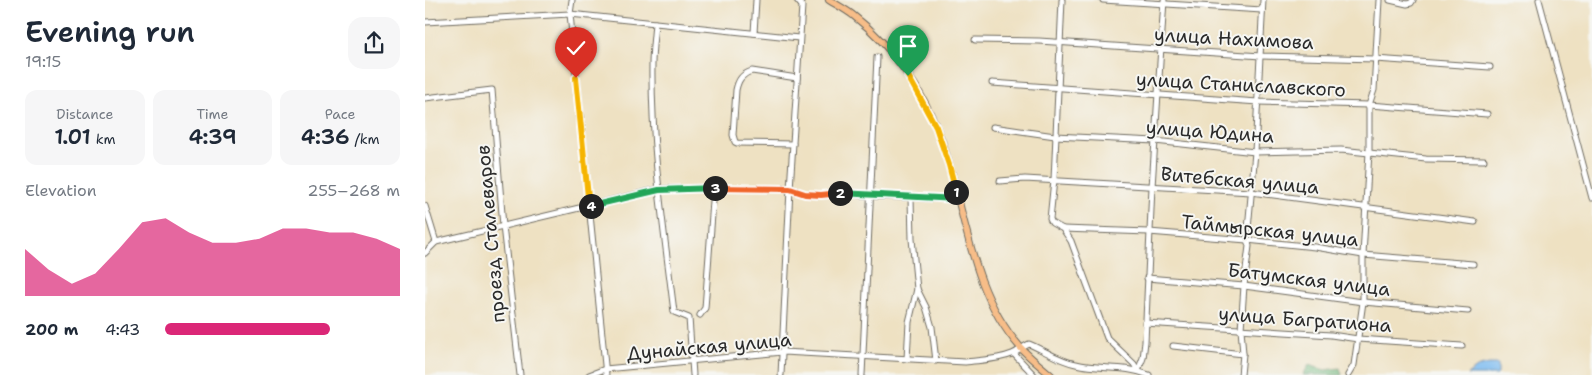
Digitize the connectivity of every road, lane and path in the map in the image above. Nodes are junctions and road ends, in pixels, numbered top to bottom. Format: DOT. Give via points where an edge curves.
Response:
graph roads {
  1 [pos="573,0"];
  2 [pos="756,0"];
  3 [pos="797,0"];
  4 [pos="829,0"];
  5 [pos="1063,0"];
  6 [pos="1103,0"];
  7 [pos="1263,0"];
  8 [pos="1379,0"];
  9 [pos="1390,0"];
  10 [pos="1413,0"];
  11 [pos="1539,0"];
  12 [pos="1164,2"];
  13 [pos="1262,10"];
  14 [pos="570,14"];
  15 [pos="425,22"];
  16 [pos="655,23"];
  17 [pos="754,33"];
  18 [pos="799,38"];
  19 [pos="975,40"];
  20 [pos="1061,43"];
  21 [pos="1162,49"];
  22 [pos="1261,56"];
  23 [pos="877,57"];
  24 [pos="1375,59"];
  25 [pos="1490,67"];
  26 [pos="797,78"];
  27 [pos="992,83"];
  28 [pos="1057,89"];
  29 [pos="1159,94"];
  30 [pos="425,98"];
  31 [pos="1258,102"];
  32 [pos="1369,105"];
  33 [pos="1487,114"];
  34 [pos="993,127"];
  35 [pos="1055,136"];
  36 [pos="1155,142"];
  37 [pos="793,144"];
  38 [pos="1255,152"];
  39 [pos="1369,152"];
  40 [pos="1485,160"];
  41 [pos="1053,180"];
  42 [pos="1001,181"];
  43 [pos="1151,187"];
  44 [pos="714,188"];
  45 [pos="790,189"];
  46 [pos="659,190"];
  47 [pos="1251,192"];
  48 [pos="870,196"];
  49 [pos="911,198"];
  50 [pos="1592,198"];
  51 [pos="958,199"];
  52 [pos="425,206"];
  53 [pos="589,207"];
  54 [pos="1366,208"];
  55 [pos="1475,222"];
  56 [pos="503,226"];
  57 [pos="1063,229"];
  58 [pos="1149,232"];
  59 [pos="1247,240"];
  60 [pos="436,242"];
  61 [pos="425,253"];
  62 [pos="1363,255"];
  63 [pos="1473,264"];
  64 [pos="1147,278"];
  65 [pos="1244,286"];
  66 [pos="917,289"];
  67 [pos="1363,302"];
  68 [pos="1468,311"];
  69 [pos="700,315"];
  70 [pos="1145,322"];
  71 [pos="1241,329"];
  72 [pos="1358,339"];
  73 [pos="1173,346"];
  74 [pos="1462,346"];
  75 [pos="1020,347"];
  76 [pos="783,352"];
  77 [pos="1014,354"];
  78 [pos="1243,354"];
  79 [pos="863,356"];
  80 [pos="907,359"];
  81 [pos="692,360"];
  82 [pos="936,361"];
  83 [pos="1139,371"];
  84 [pos="606,372"];
  85 [pos="520,375"];
  86 [pos="589,375"];
  87 [pos="693,375"];
  88 [pos="781,375"];
  89 [pos="862,375"];
  90 [pos="1034,375"];
  91 [pos="1051,375"];
  92 [pos="1149,375"];
  93 [pos="1241,375"];
  94 [pos="1348,375"];
  1 -- 14 [label="street"];
  2 -- 17 [label="street"];
  3 -- 18 [label="street" via="802,6"];
  4 -- 51 [label="main road" via="854,16 898,60 936,127"];
  5 -- 20 [label="street"];
  6 -- 12 [label="street"];
  7 -- 13 [label="street"];
  8 -- 24 [label="street"];
  9 -- 10 [label="street" via="1407,4"];
  11 -- 50 [label="street"];
  12 -- 13 [label="street"];
  12 -- 21 [label="street"];
  13 -- 22 [label="street"];
  14 -- 15 [label="street"];
  14 -- 16 [label="street"];
  14 -- 53 [label="street"];
  16 -- 17 [label="street"];
  16 -- 46 [label="street" via="652,64"];
  17 -- 18 [label="street"];
  18 -- 26 [label="street"];
  19 -- 20 [label="street, улица Нахимова"];
  20 -- 21 [label="street, улица Нахимова"];
  20 -- 28 [label="street"];
  21 -- 22 [label="street, улица Нахимова"];
  21 -- 29 [label="street"];
  22 -- 24 [label="street, улица Нахимова"];
  22 -- 31 [label="street"];
  23 -- 48 [label="street"];
  24 -- 25 [label="street, улица Нахимова"];
  24 -- 32 [label="street" via="1374,90"];
  26 -- 37 [label="street"];
  26 -- 37 [label="street" via="752,71 745,73 737,84 733,135 735,142"];
  27 -- 28 [label="street, улица Станиславского"];
  28 -- 29 [label="street, улица Станиславского"];
  28 -- 35 [label="street"];
  29 -- 31 [label="street, улица Станиславского"];
  29 -- 36 [label="street"];
  30 -- 56 [label="street, проезд Сталеваров" via="492,90"];
  31 -- 32 [label="street, улица Станиславского"];
  31 -- 38 [label="street"];
  32 -- 33 [label="street, улица Станиславского"];
  32 -- 39 [label="street"];
  34 -- 35 [label="street, улица Юдина"];
  35 -- 36 [label="street, улица Юдина"];
  35 -- 41 [label="street"];
  36 -- 38 [label="street, улица Юдина"];
  36 -- 43 [label="street"];
  37 -- 45 [label="street"];
  38 -- 39 [label="street, улица Юдина"];
  38 -- 47 [label="street"];
  39 -- 40 [label="street, улица Юдина" via="1426,159"];
  39 -- 54 [label="street"];
  41 -- 42 [label="street, Витебская улица"];
  41 -- 43 [label="street, Витебская улица"];
  41 -- 57 [label="street" via="1050,219"];
  43 -- 47 [label="street, Витебская улица"];
  43 -- 58 [label="street"];
  44 -- 45 [label="street"];
  44 -- 46 [label="street"];
  44 -- 69 [label="street" via="705,308"];
  45 -- 48 [label="street" via="805,194"];
  45 -- 76 [label="street"];
  46 -- 53 [label="street"];
  46 -- 81 [label="street" via="673,312 689,318"];
  47 -- 54 [label="street, Витебская улица"];
  47 -- 59 [label="street"];
  48 -- 49 [label="street"];
  48 -- 79 [label="street"];
  49 -- 51 [label="street"];
  49 -- 66 [label="street"];
  51 -- 75 [label="main road" via="985,288 998,315"];
  52 -- 60 [label="street"];
  53 -- 56 [label="street"];
  53 -- 84 [label="street"];
  54 -- 55 [label="street, Витебская улица"];
  54 -- 62 [label="street"];
  56 -- 60 [label="street"];
  56 -- 85 [label="street, проезд Сталеваров"];
  57 -- 58 [label="street, Таймырская улица"];
  57 -- 83 [label="street" via="1071,241 1107,338"];
  58 -- 59 [label="street, Таймырская улица"];
  58 -- 64 [label="street"];
  59 -- 62 [label="street, Таймырская улица" via="1315,246"];
  59 -- 65 [label="street"];
  60 -- 61 [label="street"];
  62 -- 63 [label="street, Таймырская улица"];
  62 -- 67 [label="street"];
  64 -- 65 [label="street, Батумская улица"];
  64 -- 70 [label="street"];
  65 -- 67 [label="street, Батумская улица"];
  65 -- 71 [label="street"];
  66 -- 80 [label="street" via="909,322"];
  66 -- 82 [label="street" via="932,327"];
  67 -- 68 [label="street, Батумская улица"];
  67 -- 72 [label="street"];
  70 -- 71 [label="street, улица Багратиона"];
  70 -- 83 [label="street"];
  71 -- 72 [label="street, улица Багратиона"];
  71 -- 78 [label="street"];
  72 -- 74 [label="street, улица Багратиона"];
  72 -- 94 [label="street" via="1355,366"];
  73 -- 78 [label="street"];
  75 -- 77 [label="street"];
  75 -- 83 [label="street" via="1029,344 1075,364"];
  75 -- 91 [label="main road"];
  76 -- 79 [label="street, Дунайская улица"];
  76 -- 81 [label="street, Дунайская улица"];
  76 -- 88 [label="street"];
  77 -- 82 [label="street, Дунайская улица" via="965,362"];
  77 -- 90 [label="street"];
  78 -- 93 [label="street"];
  79 -- 80 [label="street, Дунайская улица"];
  79 -- 89 [label="street"];
  80 -- 82 [label="street, Дунайская улица"];
  81 -- 84 [label="street, Дунайская улица"];
  81 -- 87 [label="street"];
  83 -- 92 [label="street"];
  84 -- 86 [label="street, Дунайская улица"];
}
